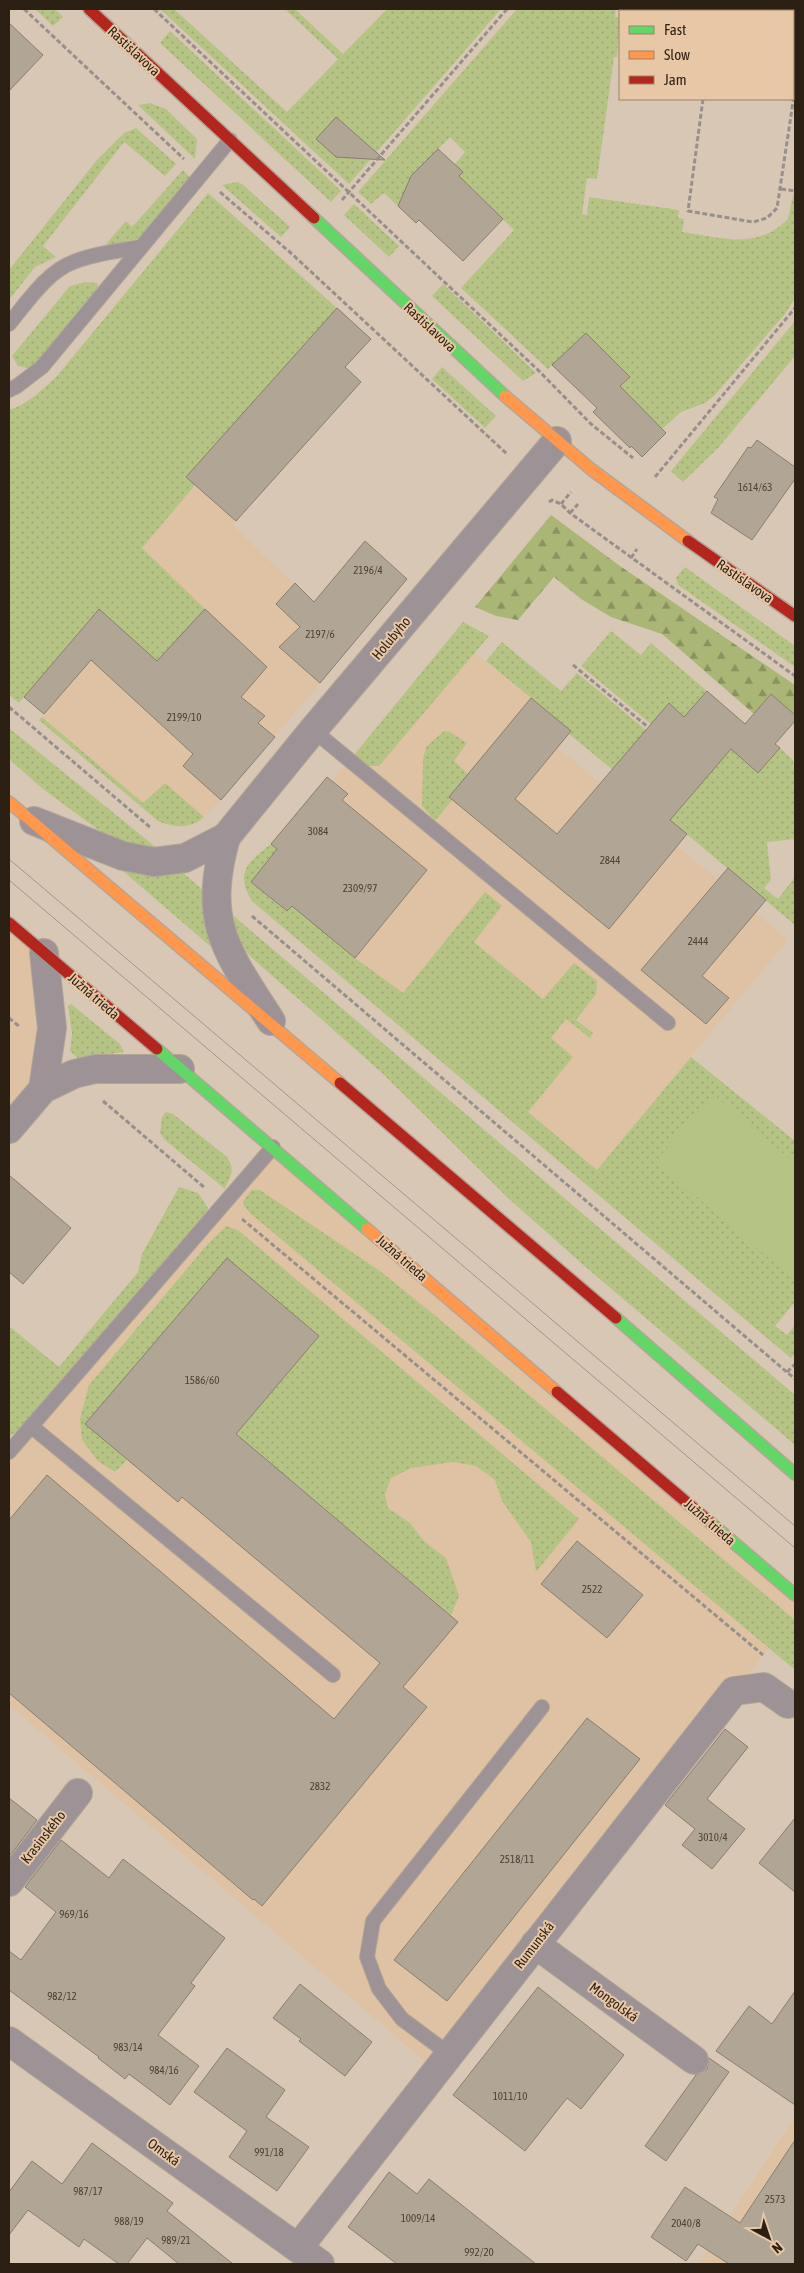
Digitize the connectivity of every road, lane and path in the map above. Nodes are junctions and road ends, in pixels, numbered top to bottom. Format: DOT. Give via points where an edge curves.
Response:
graph roads {
  1 [pos="24,9"];
  2 [pos="89,9"];
  3 [pos="154,9"];
  4 [pos="507,9"];
  5 [pos="702,100"];
  6 [pos="793,100"];
  7 [pos="230,140"];
  8 [pos="200,174"];
  9 [pos="781,189"];
  10 [pos="350,191"];
  11 [pos="795,191"];
  12 [pos="141,247"];
  13 [pos="795,308"];
  14 [pos="9,324"];
  15 [pos="9,390"];
  16 [pos="557,441"];
  17 [pos="634,460"];
  18 [pos="648,471"];
  19 [pos="528,474"];
  20 [pos="655,476"];
  21 [pos="662,483"];
  22 [pos="552,500"];
  23 [pos="578,504"];
  24 [pos="544,505"];
  25 [pos="570,513"];
  26 [pos="637,549"];
  27 [pos="631,558"];
  28 [pos="795,616"];
  29 [pos="573,665"];
  30 [pos="795,676"];
  31 [pos="9,707"];
  32 [pos="648,727"];
  33 [pos="314,730"];
  34 [pos="9,802"];
  35 [pos="29,820"];
  36 [pos="153,829"];
  37 [pos="226,837"];
  38 [pos="247,912"];
  39 [pos="9,923"];
  40 [pos="44,953"];
  41 [pos="9,1018"];
  42 [pos="668,1024"];
  43 [pos="276,1028"];
  44 [pos="50,1053"];
  45 [pos="180,1069"];
  46 [pos="74,1074"];
  47 [pos="42,1089"];
  48 [pos="9,1129"];
  49 [pos="273,1147"];
  50 [pos="225,1204"];
  51 [pos="795,1364"];
  52 [pos="788,1372"];
  53 [pos="795,1379"];
  54 [pos="32,1426"];
  55 [pos="9,1452"];
  56 [pos="795,1474"];
  57 [pos="795,1595"];
  58 [pos="766,1657"];
  59 [pos="333,1675"];
  60 [pos="788,1704"];
  61 [pos="542,1707"];
  62 [pos="78,1793"];
  63 [pos="9,1882"];
  64 [pos="535,1944"];
  65 [pos="9,2041"];
  66 [pos="449,2054"];
  67 [pos="694,2060"];
  68 [pos="298,2248"];
  69 [pos="320,2264"];
  1 -- 8 [label="path"];
  2 -- 7 [label="street, Rastislavova"];
  3 -- 10 [label="path"];
  4 -- 10 [label="path"];
  5 -- 9 [label="path" via="688,211 753,222 767,218 777,208"];
  6 -- 9 [label="path"];
  7 -- 8 [label="lane"];
  7 -- 16 [label="street, Rastislavova"];
  8 -- 12 [label="lane"];
  8 -- 19 [label="path" via="312,273"];
  9 -- 11 [label="path"];
  10 -- 17 [label="path" via="591,424"];
  12 -- 14 [label="lane" via="66,265 39,287"];
  12 -- 15 [label="lane" via="42,367"];
  13 -- 20 [label="path"];
  16 -- 19 [label="street, Holubyho"];
  16 -- 28 [label="street, Rastislavova" via="650,514"];
  18 -- 20 [label="path"];
  19 -- 22 [label="path"];
  19 -- 33 [label="street, Holubyho"];
  20 -- 21 [label="path"];
  22 -- 24 [label="path"];
  22 -- 25 [label="path"];
  23 -- 25 [label="path"];
  25 -- 27 [label="path"];
  26 -- 27 [label="path"];
  27 -- 30 [label="path"];
  29 -- 32 [label="path"];
  31 -- 36 [label="path"];
  33 -- 37 [label="street, Holubyho"];
  33 -- 42 [label="lane"];
  34 -- 35 [label="street"];
  35 -- 37 [label="street" via="122,856 154,862 185,858"];
  35 -- 43 [label="street"];
  37 -- 43 [label="street" via="217,871 218,923 228,953"];
  38 -- 52 [label="path"];
  39 -- 40 [label="street, Južná trieda"];
  40 -- 44 [label="street" via="51,1021"];
  40 -- 45 [label="street, Južná trieda"];
  41 -- 44 [label="path"];
  43 -- 56 [label="street"];
  44 -- 47 [label="street"];
  45 -- 46 [label="street" via="95,1068"];
  45 -- 49 [label="street, Južná trieda"];
  46 -- 47 [label="street"];
  46 -- 50 [label="path"];
  47 -- 48 [label="street"];
  49 -- 50 [label="lane"];
  49 -- 57 [label="street, Južná trieda"];
  50 -- 54 [label="lane"];
  50 -- 58 [label="path"];
  51 -- 52 [label="path"];
  52 -- 53 [label="path"];
  54 -- 55 [label="lane"];
  54 -- 59 [label="lane"];
  60 -- 64 [label="street, Rumunská" via="764,1687 734,1691"];
  61 -- 66 [label="lane" via="373,1922 367,1957 379,1989 402,2019"];
  62 -- 63 [label="street, Krasinského"];
  64 -- 66 [label="street, Rumunská"];
  64 -- 67 [label="street, Mongolská"];
  65 -- 68 [label="street, Omská"];
  66 -- 68 [label="street, Rumunská"];
  68 -- 69 [label="street, Omská"];
}
